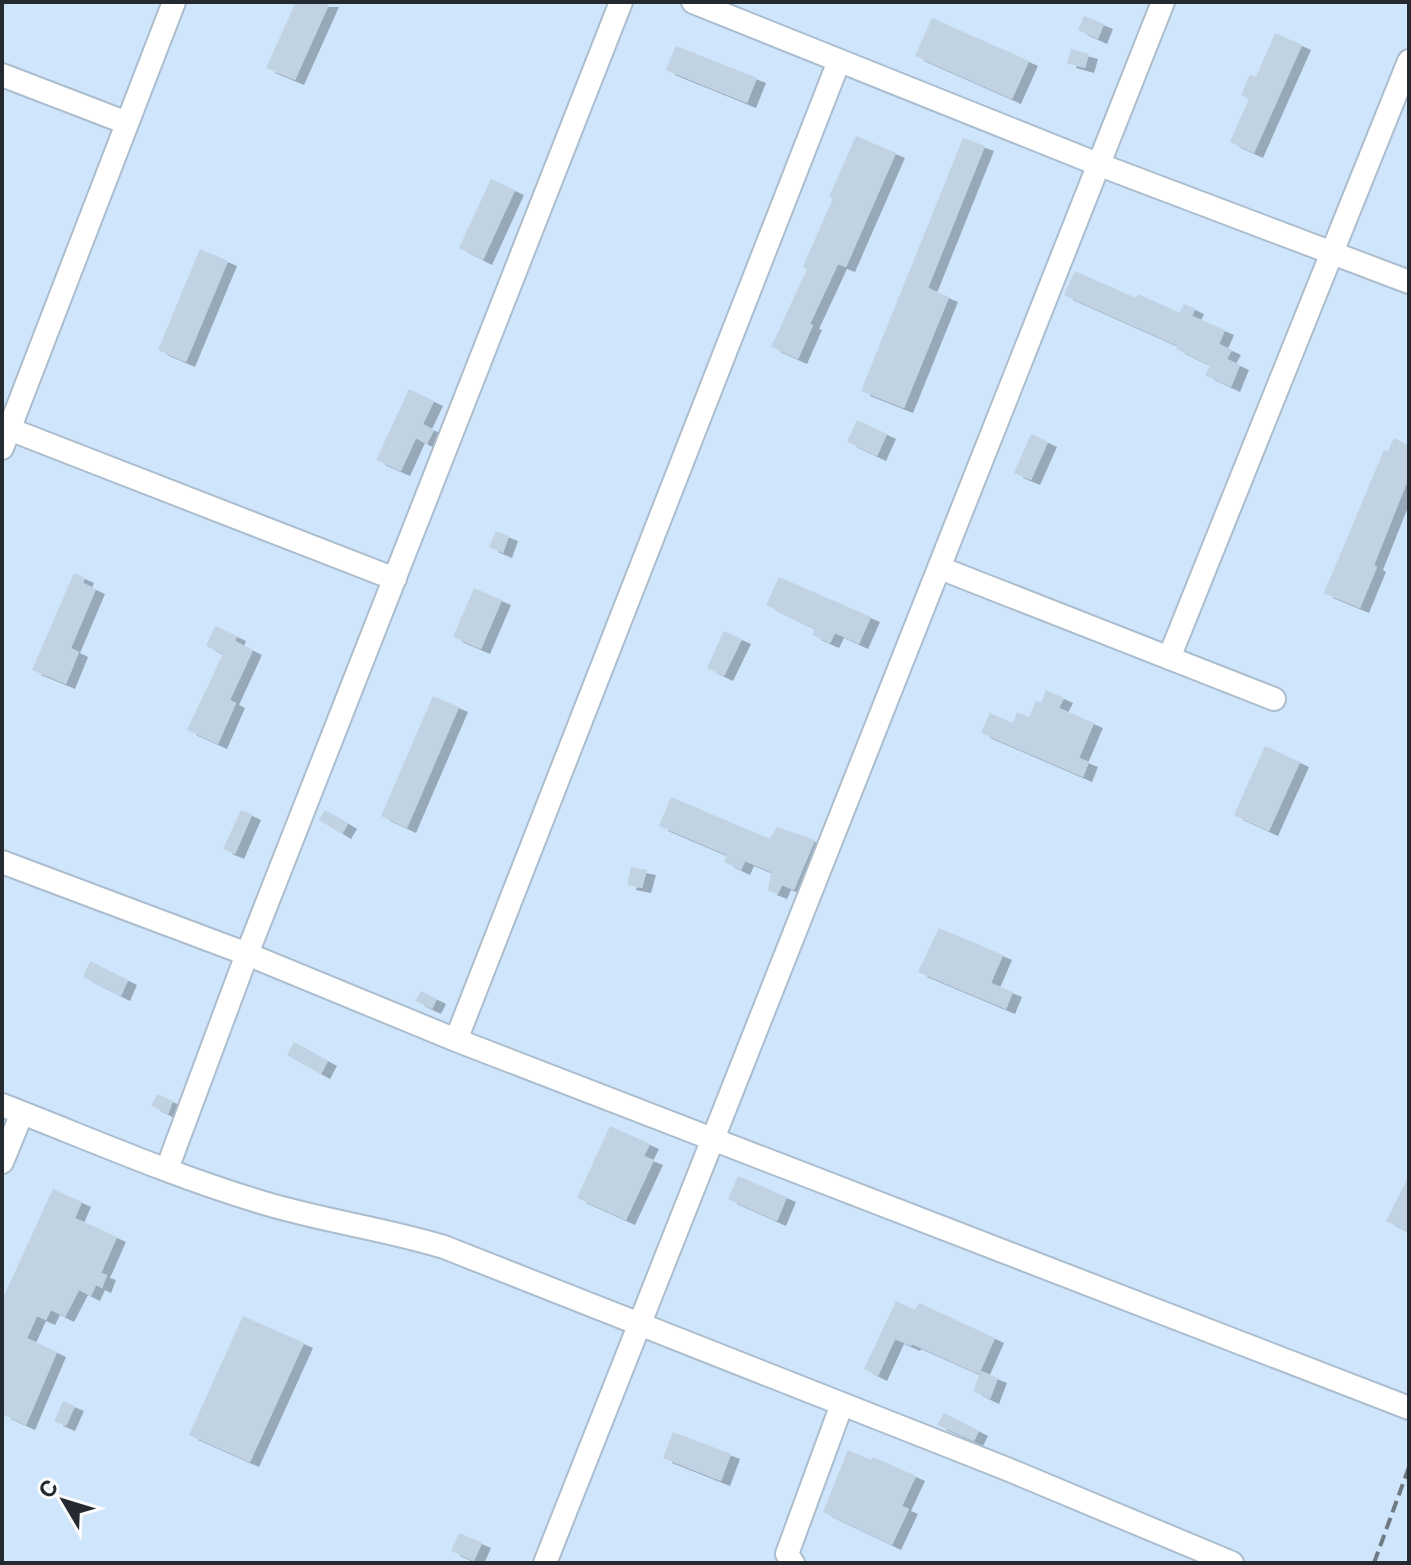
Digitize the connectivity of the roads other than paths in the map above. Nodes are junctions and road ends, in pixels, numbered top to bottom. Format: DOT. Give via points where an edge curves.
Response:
graph roads {
  1 [pos="174,2"];
  2 [pos="621,2"];
  3 [pos="693,2"];
  4 [pos="1163,2"];
  5 [pos="839,61"];
  6 [pos="1409,61"];
  7 [pos="2,75"];
  8 [pos="127,123"];
  9 [pos="1100,165"];
  10 [pos="1333,251"];
  11 [pos="1409,282"];
  12 [pos="6,438"];
  13 [pos="940,568"];
  14 [pos="395,579"];
  15 [pos="1169,658"];
  16 [pos="1274,699"];
  17 [pos="2,862"];
  18 [pos="247,954"];
  19 [pos="456,1040"];
  20 [pos="12,1109"];
  21 [pos="713,1140"];
  22 [pos="2,1162"];
  23 [pos="167,1169"];
  24 [pos="640,1323"];
  25 [pos="842,1404"];
  26 [pos="1409,1408"];
  27 [pos="545,1563"];
  28 [pos="793,1563"];
  29 [pos="1232,1563"];
  1 -- 8 [label="lane"];
  2 -- 14 [label="lane"];
  3 -- 5 [label="lane"];
  4 -- 9 [label="lane"];
  5 -- 9 [label="lane"];
  5 -- 19 [label="lane"];
  6 -- 10 [label="lane"];
  7 -- 8 [label="lane"];
  8 -- 12 [label="lane"];
  9 -- 10 [label="lane"];
  9 -- 13 [label="lane"];
  10 -- 11 [label="lane"];
  10 -- 15 [label="lane"];
  12 -- 14 [label="lane"];
  13 -- 15 [label="lane"];
  13 -- 21 [label="lane"];
  14 -- 18 [label="lane"];
  15 -- 16 [label="lane"];
  17 -- 18 [label="lane"];
  18 -- 19 [label="lane"];
  18 -- 23 [label="lane"];
  19 -- 21 [label="lane"];
  20 -- 22 [label="lane"];
  20 -- 23 [label="lane"];
  21 -- 24 [label="lane"];
  21 -- 26 [label="lane"];
  23 -- 24 [label="lane" via="258,1202 444,1247"];
  24 -- 25 [label="lane"];
  24 -- 27 [label="lane"];
  25 -- 28 [label="lane" via="787,1554"];
  25 -- 29 [label="lane"];
}
